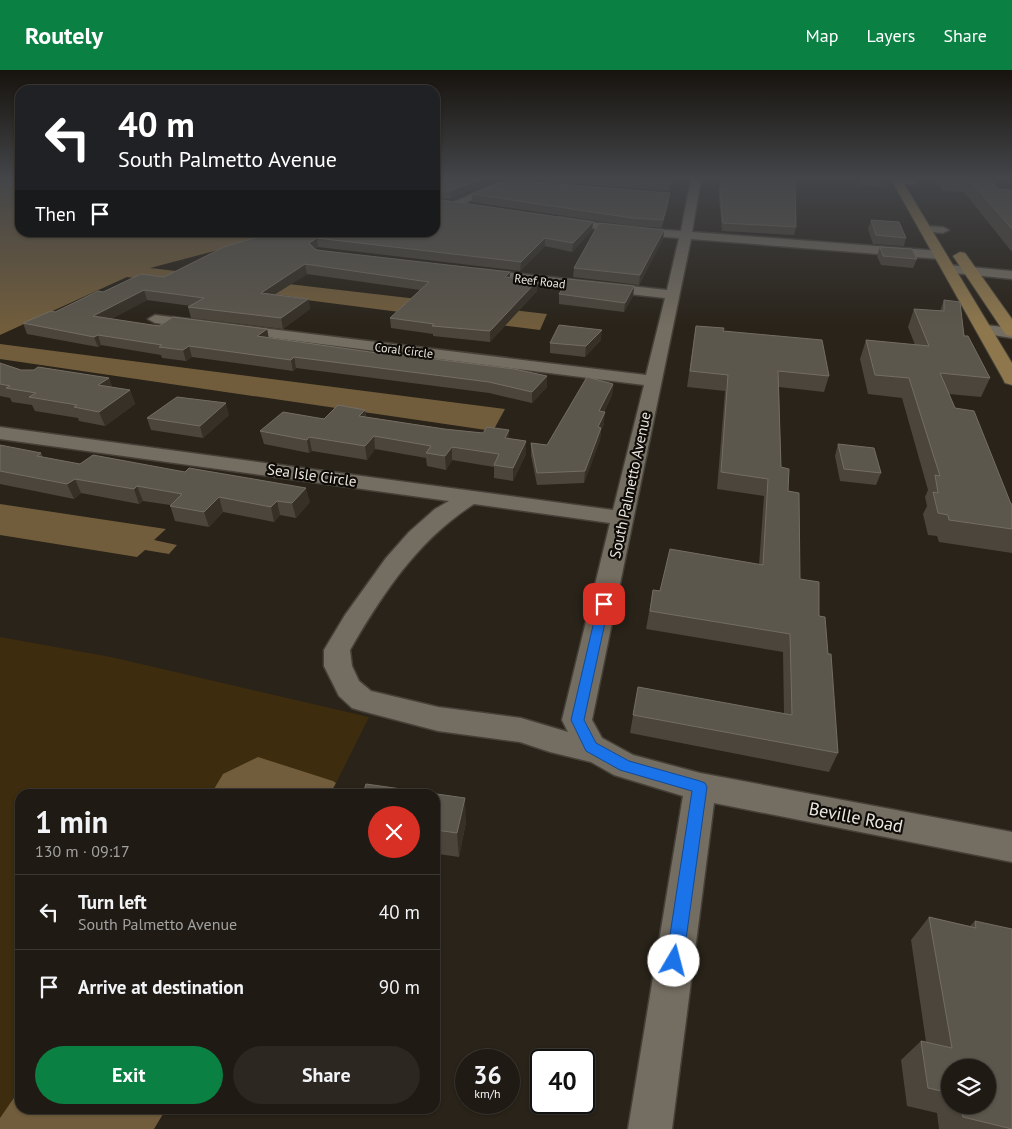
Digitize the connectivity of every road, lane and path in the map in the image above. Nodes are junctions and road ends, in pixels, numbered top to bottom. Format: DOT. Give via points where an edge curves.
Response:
graph roads {
  1 [pos="613,228"];
  2 [pos="687,228"];
  3 [pos="924,229"];
  4 [pos="943,230"];
  5 [pos="686,235"];
  6 [pos="940,255"];
  7 [pos="949,269"];
  8 [pos="464,271"];
  9 [pos="971,272"];
  10 [pos="1012,275"];
  11 [pos="672,296"];
  12 [pos="155,319"];
  13 [pos="985,330"];
  14 [pos="1012,332"];
  15 [pos="1012,379"];
  16 [pos="653,381"];
  17 [pos="0,433"];
  18 [pos="470,497"];
  19 [pos="624,518"];
  20 [pos="597,751"];
  21 [pos="700,787"];
  22 [pos="1012,847"];
  23 [pos="650,1129"];
  1 -- 5 [label="street"];
  2 -- 5 [label="street, South Palmetto Avenue"];
  3 -- 4 [label="street"];
  3 -- 6 [label="main road"];
  4 -- 9 [label="main road"];
  5 -- 6 [label="street"];
  5 -- 11 [label="street, South Palmetto Avenue"];
  6 -- 7 [label="main road"];
  7 -- 9 [label="street"];
  7 -- 13 [label="main road"];
  8 -- 11 [label="street, Reef Road"];
  9 -- 10 [label="street"];
  9 -- 14 [label="main road"];
  11 -- 16 [label="street, South Palmetto Avenue"];
  12 -- 16 [label="street, Coral Circle"];
  13 -- 14 [label="street"];
  13 -- 15 [label="main road"];
  16 -- 19 [label="street, South Palmetto Avenue"];
  17 -- 18 [label="street, Sea Isle Circle"];
  18 -- 19 [label="street, Sea Isle Circle"];
  18 -- 20 [label="street" via="443,514 394,563 336,650 338,666 349,688 362,700 438,719 521,730"];
  19 -- 20 [label="street, South Palmetto Avenue" via="577,720 591,747"];
  20 -- 21 [label="street, South Palmetto Avenue" via="625,766"];
  21 -- 22 [label="street, Beville Road"];
  21 -- 23 [label="street"];
}
